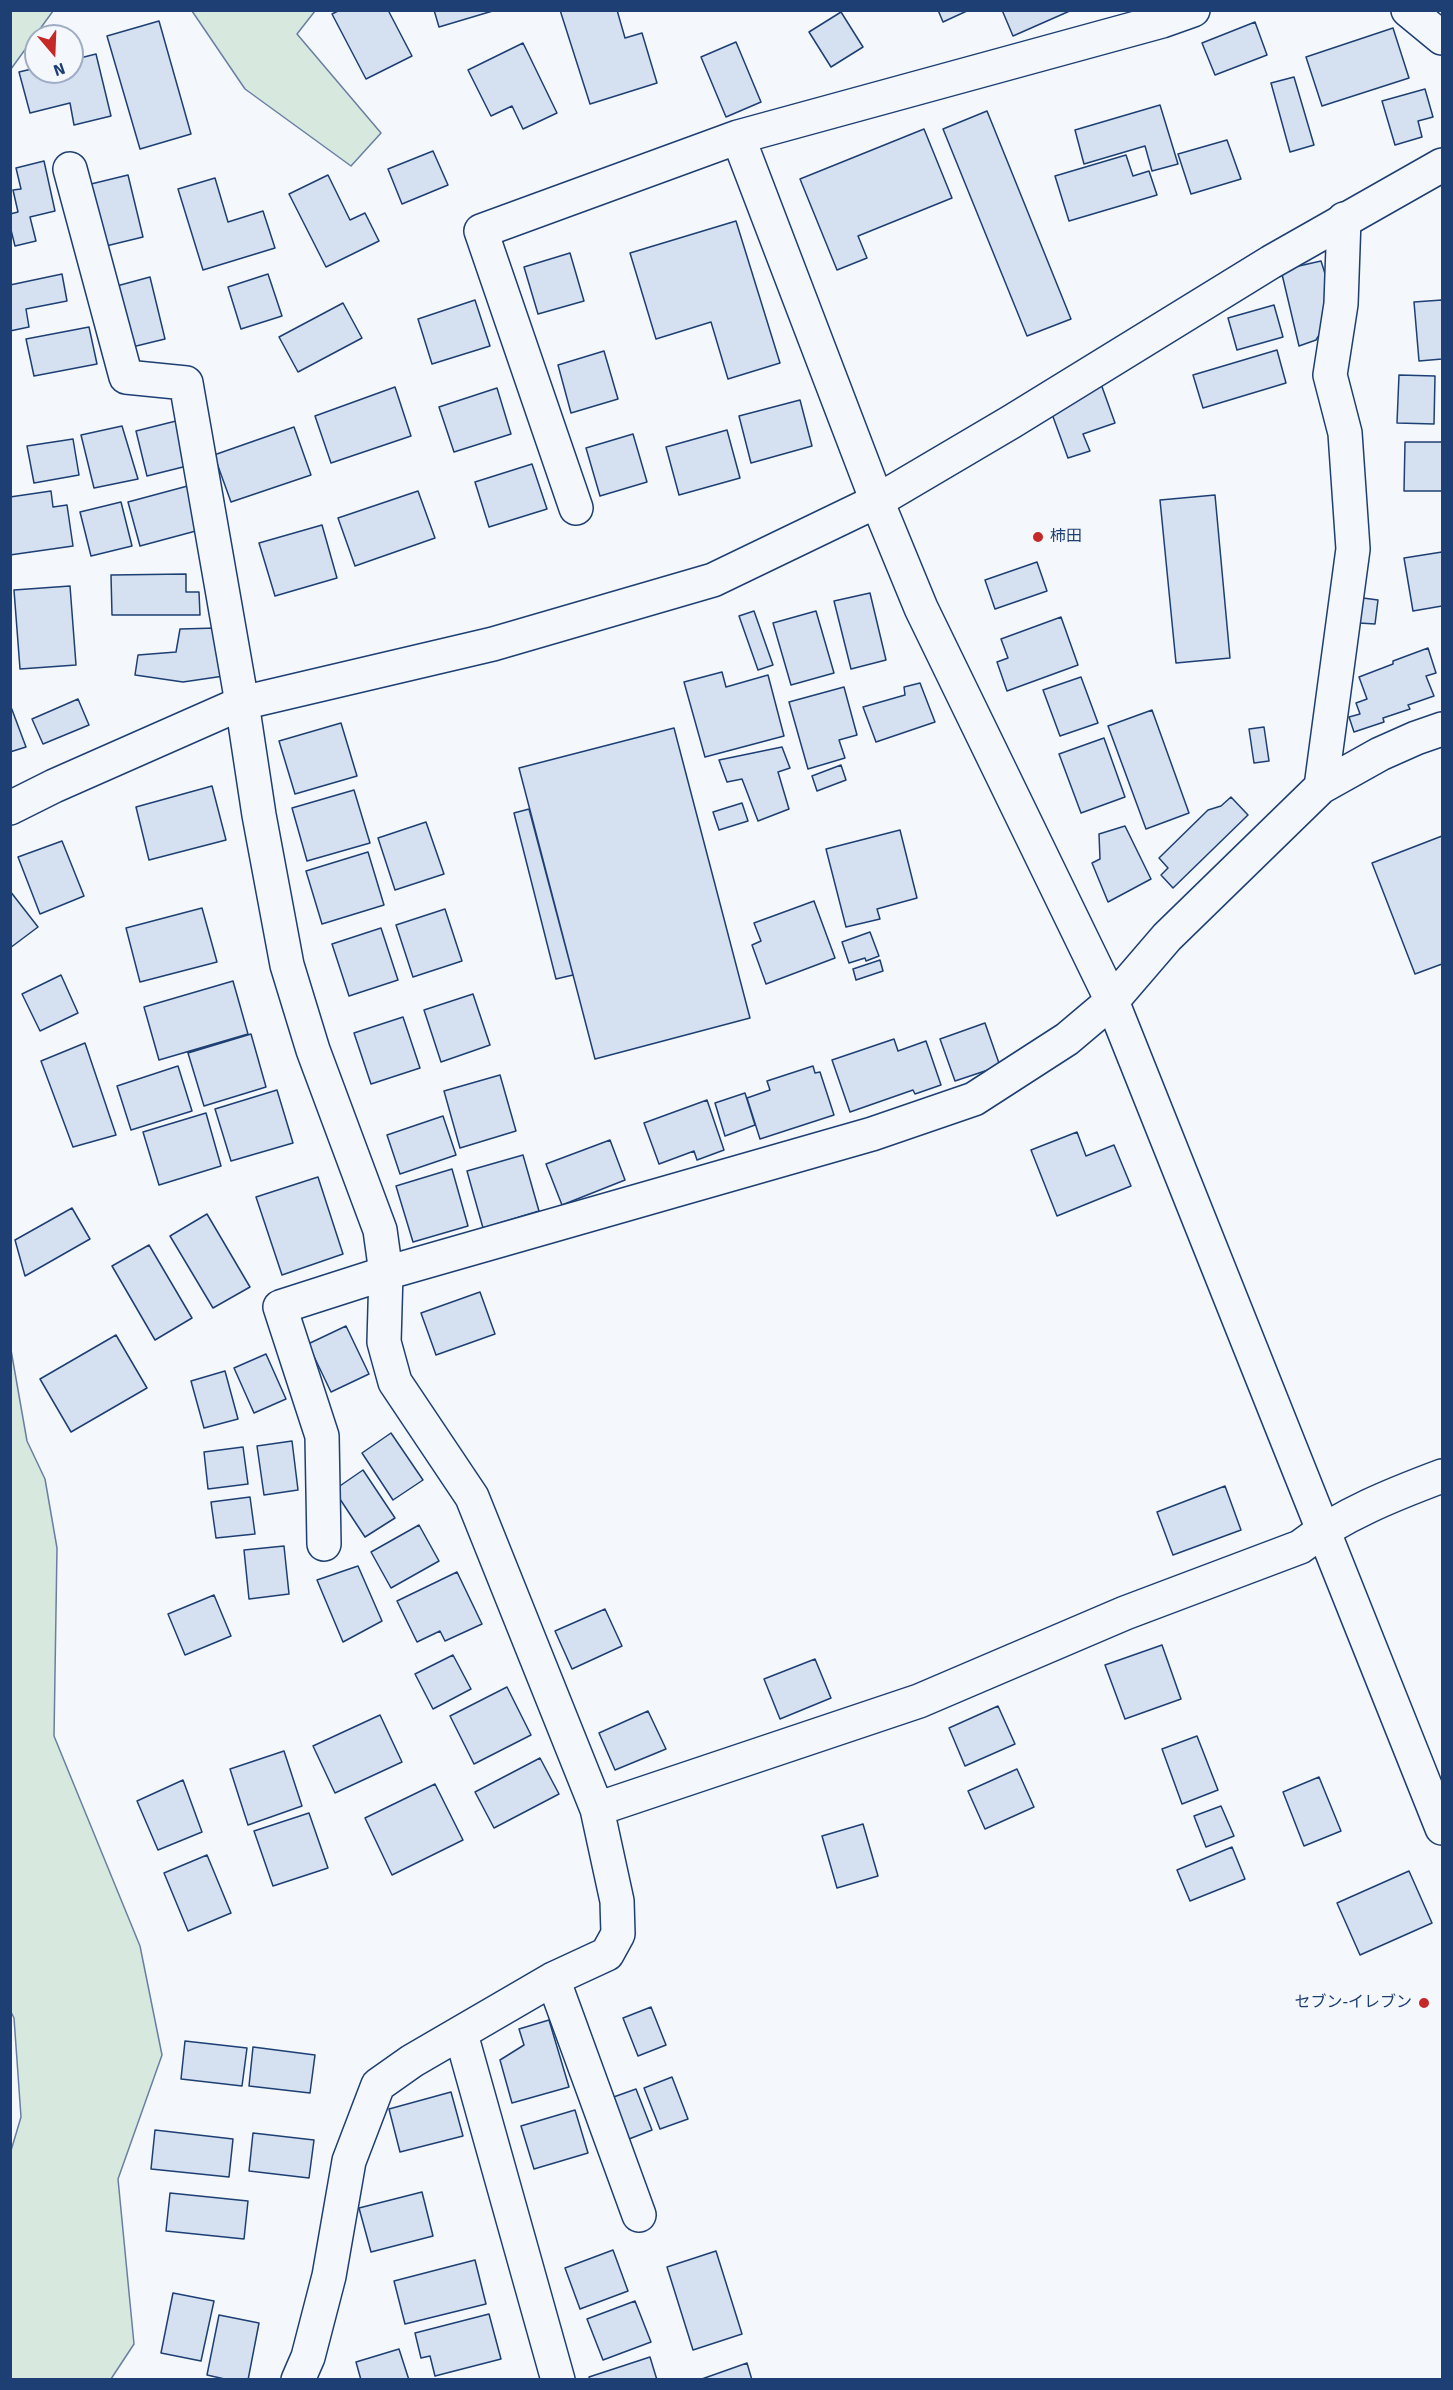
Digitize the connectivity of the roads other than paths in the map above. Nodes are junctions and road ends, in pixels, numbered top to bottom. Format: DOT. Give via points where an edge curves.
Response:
graph roads {
  1 [pos="1193,10"];
  2 [pos="1408,10"];
  3 [pos="1443,38"];
  4 [pos="738,137"];
  5 [pos="1443,165"];
  6 [pos="69,169"];
  7 [pos="1344,219"];
  8 [pos="877,501"];
  9 [pos="576,508"];
  10 [pos="242,703"];
  11 [pos="1443,729"];
  12 [pos="1321,787"];
  13 [pos="10,808"];
  14 [pos="1112,1001"];
  15 [pos="386,1272"];
  16 [pos="1443,1476"];
  17 [pos="1323,1529"];
  18 [pos="324,1544"];
  19 [pos="597,1809"];
  20 [pos="1443,1828"];
  21 [pos="553,1980"];
  22 [pos="460,2034"];
  23 [pos="639,2215"];
  24 [pos="298,2379"];
  25 [pos="558,2379"];
  1 -- 4 [label="street"];
  2 -- 3 [label="street"];
  4 -- 8 [label="street"];
  4 -- 9 [label="street" via="481,231"];
  5 -- 7 [label="street"];
  6 -- 10 [label="street" via="126,377 186,383"];
  7 -- 8 [label="street"];
  7 -- 12 [label="street" via="1341,304 1330,375 1345,433 1353,549"];
  8 -- 10 [label="street" via="713,580 493,644"];
  8 -- 14 [label="street" via="921,608"];
  10 -- 13 [label="street"];
  10 -- 15 [label="street" via="287,964 313,1050 380,1230"];
  11 -- 12 [label="street" via="1380,754"];
  12 -- 14 [label="street" via="1167,937"];
  14 -- 15 [label="street" via="1066,1039 974,1099 872,1134"];
  14 -- 17 [label="street"];
  15 -- 18 [label="street" via="280,1307 322,1436"];
  15 -- 19 [label="street" via="384,1342 394,1382 472,1497"];
  16 -- 17 [label="street"];
  17 -- 19 [label="street" via="1300,1547 1125,1613 919,1701"];
  17 -- 20 [label="street"];
  19 -- 21 [label="street" via="617,1901 618,1934 607,1954"];
  21 -- 22 [label="street"];
  21 -- 23 [label="street"];
  22 -- 24 [label="street" via="378,2085 349,2161 329,2276 308,2357"];
  22 -- 25 [label="street"];
}
